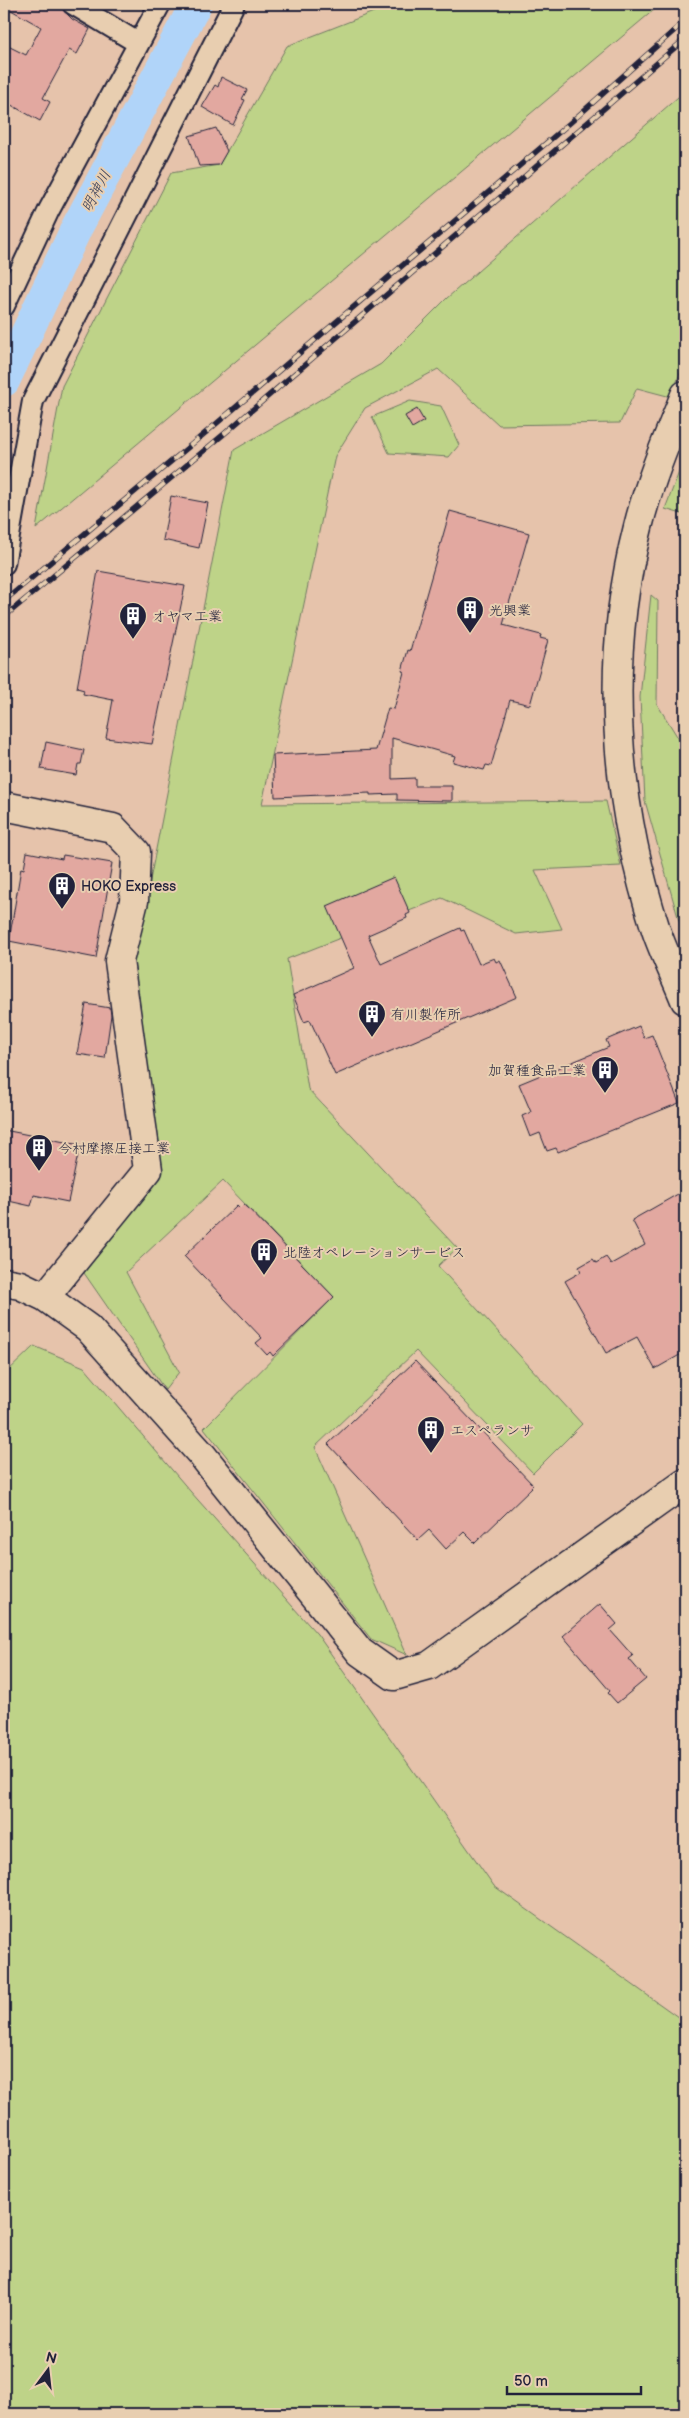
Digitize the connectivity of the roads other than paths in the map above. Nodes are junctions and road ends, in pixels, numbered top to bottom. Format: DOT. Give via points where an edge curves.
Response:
graph roads {
  1 [pos="73,4"];
  2 [pos="160,4"];
  3 [pos="234,4"];
  4 [pos="138,43"];
  5 [pos="4,306"];
  6 [pos="685,395"];
  7 [pos="4,564"];
  8 [pos="4,806"];
  9 [pos="685,1000"];
  10 [pos="4,1282"];
  11 [pos="45,1296"];
  12 [pos="685,1483"];
  1 -- 4 [label="street"];
  2 -- 4 [label="street"];
  3 -- 7 [label="street" via="33,401"];
  4 -- 5 [label="street" via="49,210"];
  6 -- 9 [label="street" via="638,526 620,618 616,703 632,840 656,930"];
  8 -- 11 [label="street" via="113,828 136,852 134,901 119,962 148,1170"];
  10 -- 11 [label="street"];
  11 -- 12 [label="street" via="88,1328 202,1455 360,1652 394,1676 428,1666"];
}
